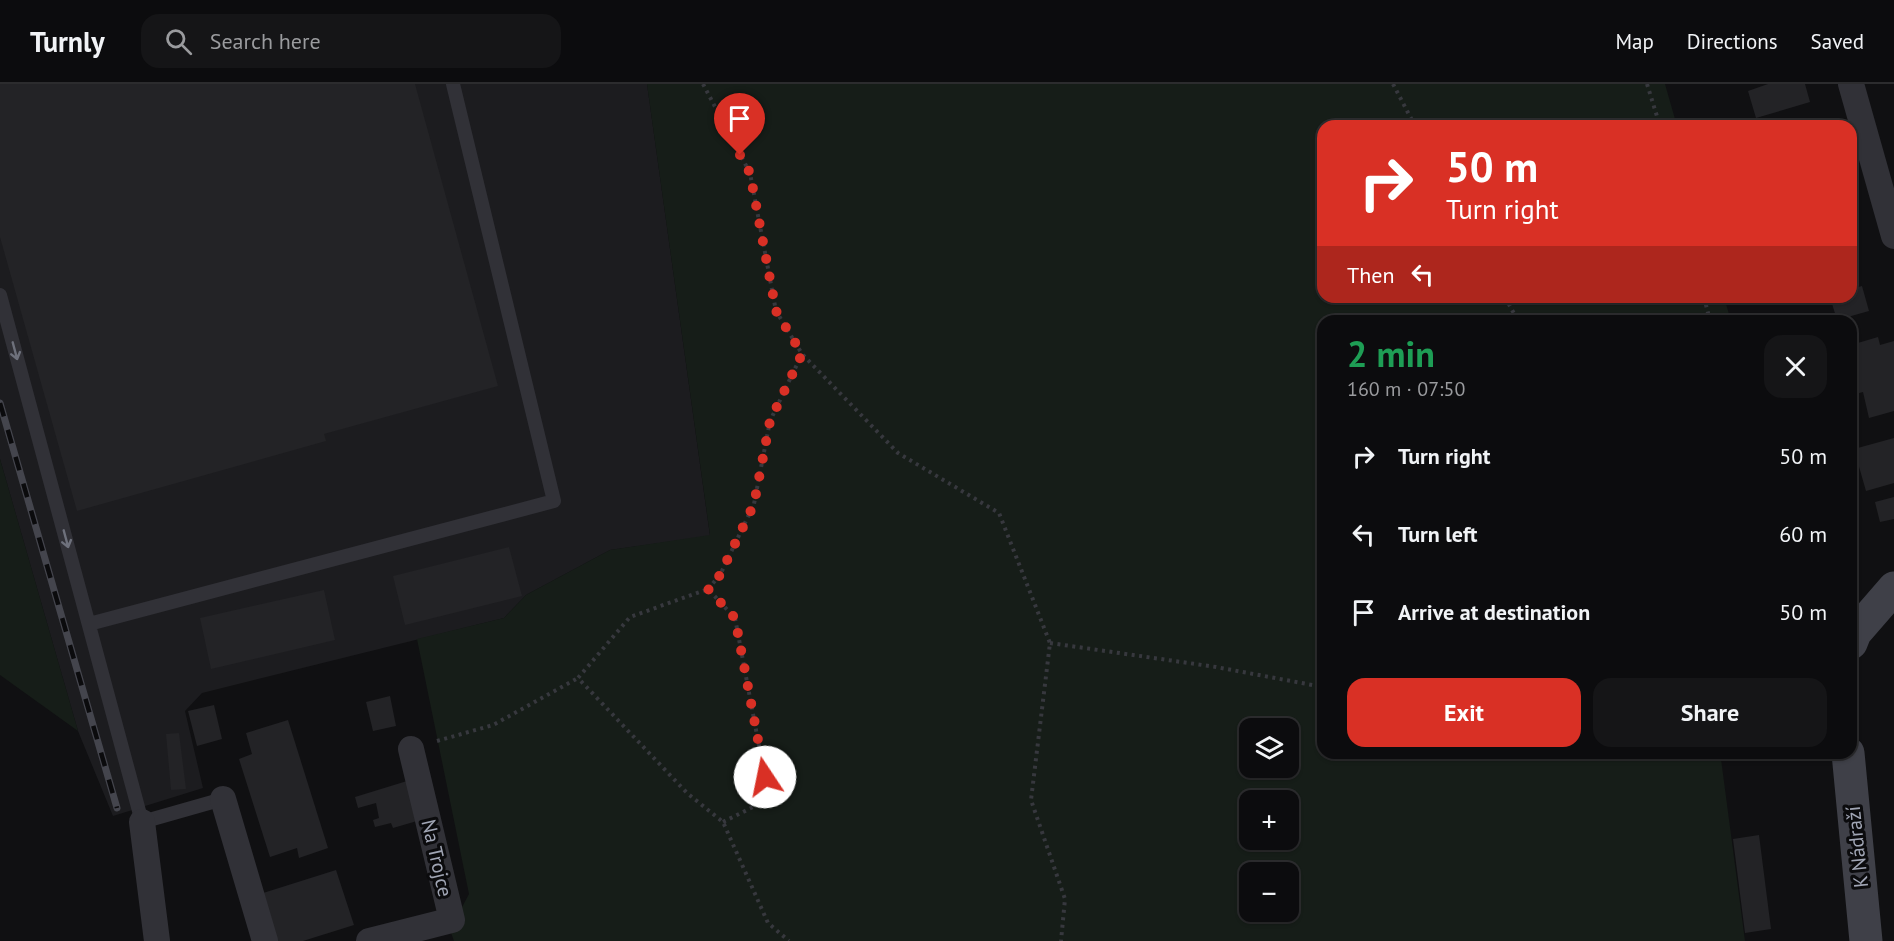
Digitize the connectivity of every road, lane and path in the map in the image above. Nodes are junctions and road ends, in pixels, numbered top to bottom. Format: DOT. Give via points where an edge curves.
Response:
graph roads {
  1 [pos="453,84"];
  2 [pos="703,84"];
  3 [pos="1393,84"];
  4 [pos="1647,84"];
  5 [pos="1851,84"];
  6 [pos="1411,120"];
  7 [pos="1658,120"];
  8 [pos="1894,236"];
  9 [pos="0,295"];
  10 [pos="802,354"];
  11 [pos="1894,588"];
  12 [pos="708,589"];
  13 [pos="89,624"];
  14 [pos="1857,630"];
  15 [pos="1050,643"];
  16 [pos="578,678"];
  17 [pos="1317,686"];
  18 [pos="411,749"];
  19 [pos="1849,759"];
  20 [pos="223,799"];
  21 [pos="142,822"];
  22 [pos="723,822"];
  23 [pos="157,941"];
  24 [pos="265,941"];
  25 [pos="369,941"];
  26 [pos="789,941"];
  27 [pos="1061,941"];
  28 [pos="1866,941"];
  1 -- 13 [label="lane" via="554,501"];
  2 -- 10 [label="path" via="750,173 776,311"];
  3 -- 6 [label="path"];
  4 -- 7 [label="path"];
  5 -- 8 [label="street"];
  9 -- 13 [label="lane, one-way"];
  10 -- 12 [label="path" via="770,421 754,504 720,575"];
  10 -- 15 [label="path" via="898,453 999,513"];
  11 -- 14 [label="main road"];
  12 -- 16 [label="path" via="630,617"];
  12 -- 22 [label="path" via="735,618 770,799"];
  13 -- 21 [label="lane"];
  15 -- 17 [label="path"];
  15 -- 27 [label="path" via="1032,800 1065,899"];
  16 -- 18 [label="path" via="493,725"];
  16 -- 22 [label="path" via="687,793"];
  18 -- 25 [label="street, Na Trojce" via="452,920"];
  19 -- 28 [label="main road, K Nádraží"];
  20 -- 21 [label="lane"];
  20 -- 24 [label="street"];
  21 -- 23 [label="street"];
  22 -- 26 [label="path" via="768,923"];
}
